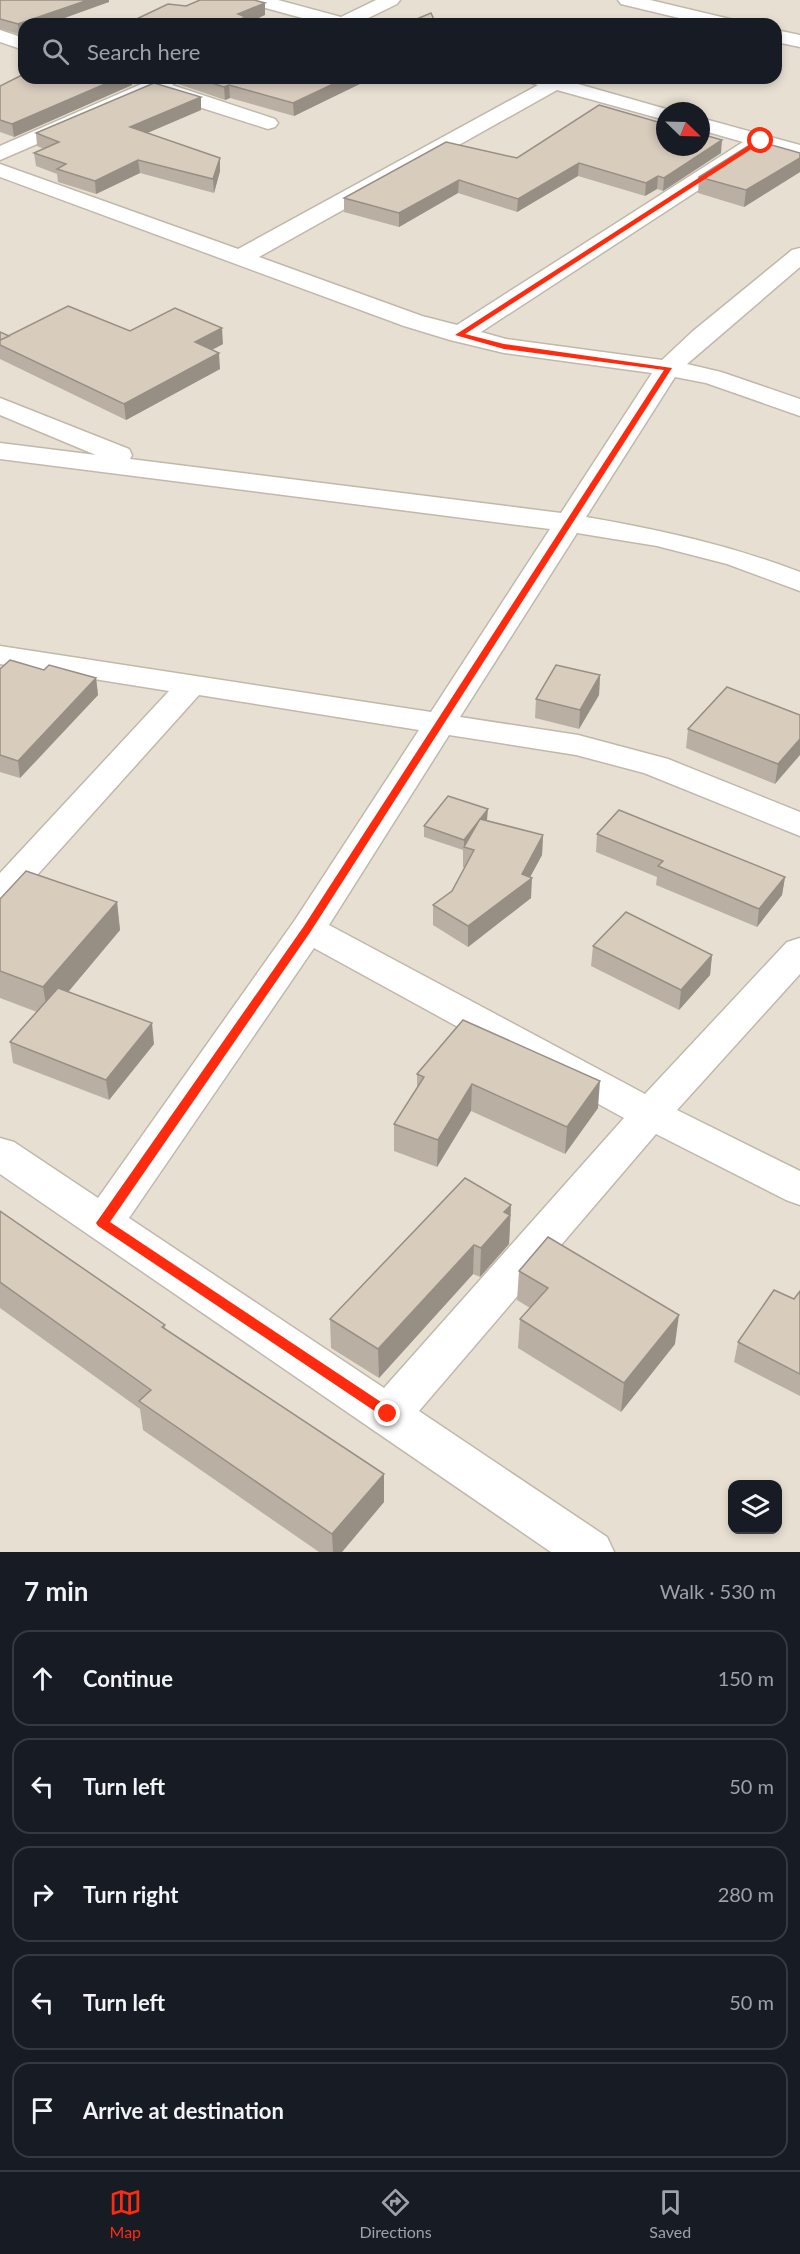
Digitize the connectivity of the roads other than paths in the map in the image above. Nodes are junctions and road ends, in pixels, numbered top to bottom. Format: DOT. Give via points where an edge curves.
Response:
graph roads {
  1 [pos="257,0"];
  2 [pos="391,0"];
  3 [pos="627,0"];
  4 [pos="311,15"];
  5 [pos="304,18"];
  6 [pos="322,18"];
  7 [pos="356,18"];
  8 [pos="702,18"];
  9 [pos="0,36"];
  10 [pos="782,37"];
  11 [pos="800,41"];
  12 [pos="18,42"];
  13 [pos="158,84"];
  14 [pos="168,84"];
  15 [pos="539,84"];
  16 [pos="555,84"];
  17 [pos="656,112"];
  18 [pos="267,123"];
  19 [pos="710,127"];
  20 [pos="761,141"];
  21 [pos="800,152"];
  22 [pos="0,154"];
  23 [pos="0,170"];
  24 [pos="800,255"];
  25 [pos="239,258"];
  26 [pos="459,335"];
  27 [pos="668,368"];
  28 [pos="0,406"];
  29 [pos="800,408"];
  30 [pos="0,451"];
  31 [pos="162,473"];
  32 [pos="570,524"];
  33 [pos="800,582"];
  34 [pos="0,655"];
  35 [pos="191,685"];
  36 [pos="438,723"];
  37 [pos="800,825"];
  38 [pos="0,895"];
  39 [pos="308,929"];
  40 [pos="800,951"];
  41 [pos="650,1114"];
  42 [pos="0,1153"];
  43 [pos="800,1190"];
  44 [pos="103,1223"];
  45 [pos="388,1414"];
  46 [pos="582,1550"];
  1 -- 4 [label="street"];
  2 -- 7 [label="street"];
  3 -- 8 [label="street"];
  4 -- 5 [label="street"];
  4 -- 6 [label="street"];
  9 -- 12 [label="street"];
  10 -- 11 [label="street"];
  13 -- 22 [label="street"];
  14 -- 18 [label="street"];
  15 -- 25 [label="street"];
  16 -- 17 [label="street"];
  19 -- 20 [label="street"];
  20 -- 21 [label="street"];
  20 -- 26 [label="street"];
  23 -- 25 [label="street"];
  24 -- 27 [label="street"];
  25 -- 26 [label="street"];
  26 -- 27 [label="street" via="504,346"];
  27 -- 29 [label="street" via="712,378"];
  27 -- 32 [label="street"];
  28 -- 31 [label="street"];
  30 -- 31 [label="street"];
  31 -- 32 [label="street"];
  32 -- 33 [label="street" via="657,538 737,558"];
  32 -- 36 [label="street"];
  34 -- 35 [label="street"];
  35 -- 36 [label="street"];
  35 -- 38 [label="street"];
  36 -- 37 [label="street" via="578,745 645,763"];
  36 -- 39 [label="street"];
  39 -- 41 [label="street"];
  39 -- 44 [label="street"];
  40 -- 41 [label="street"];
  41 -- 43 [label="street"];
  41 -- 45 [label="street"];
  42 -- 44 [label="street"];
  44 -- 45 [label="street"];
  45 -- 46 [label="street"];
}
